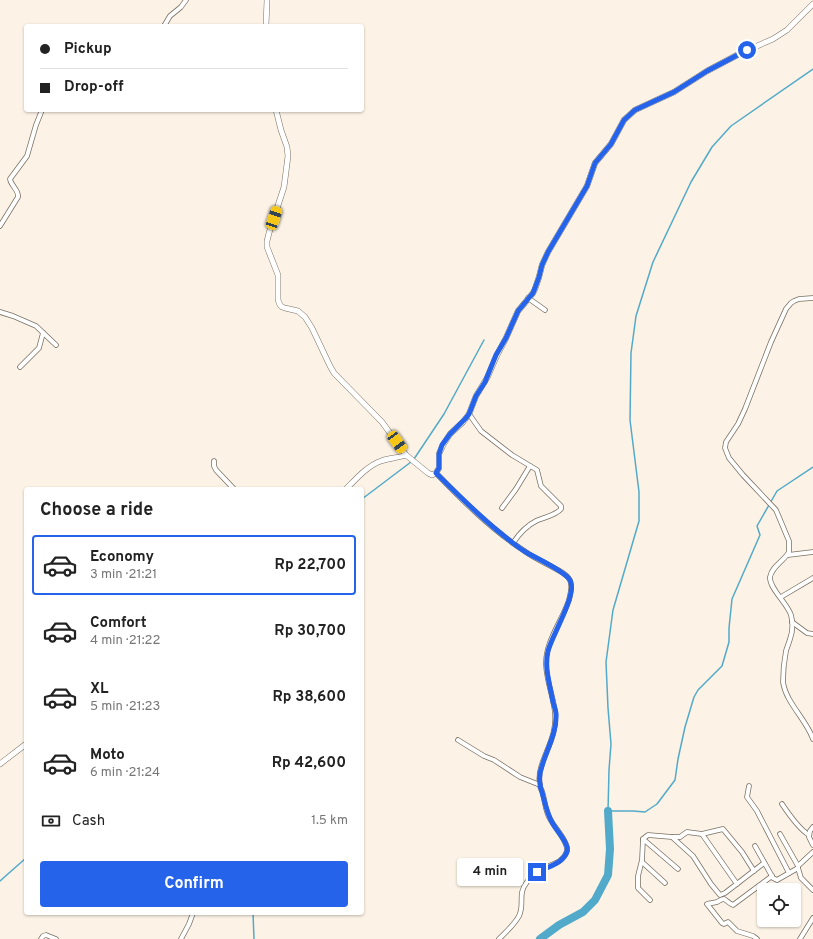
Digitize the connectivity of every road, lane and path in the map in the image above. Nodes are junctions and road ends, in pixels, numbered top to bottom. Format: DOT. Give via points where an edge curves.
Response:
graph roads {
  1 [pos="186,0"];
  2 [pos="268,0"];
  3 [pos="813,4"];
  4 [pos="165,24"];
  5 [pos="266,24"];
  6 [pos="41,112"];
  7 [pos="276,112"];
  8 [pos="0,226"];
  9 [pos="528,298"];
  10 [pos="813,298"];
  11 [pos="545,310"];
  12 [pos="0,312"];
  13 [pos="43,333"];
  14 [pos="56,345"];
  15 [pos="20,367"];
  16 [pos="469,414"];
  17 [pos="408,457"];
  18 [pos="214,461"];
  19 [pos="530,466"];
  20 [pos="436,473"];
  21 [pos="232,487"];
  22 [pos="348,487"];
  23 [pos="502,508"];
  24 [pos="513,543"];
  25 [pos="812,553"];
  26 [pos="788,555"];
  27 [pos="813,578"];
  28 [pos="781,598"];
  29 [pos="792,622"];
  30 [pos="813,634"];
  31 [pos="813,739"];
  32 [pos="458,740"];
  33 [pos="24,746"];
  34 [pos="0,764"];
  35 [pos="540,785"];
  36 [pos="749,786"];
  37 [pos="782,804"];
  38 [pos="813,827"];
  39 [pos="702,834"];
  40 [pos="780,834"];
  41 [pos="809,835"];
  42 [pos="672,837"];
  43 [pos="643,839"];
  44 [pos="813,845"];
  45 [pos="755,846"];
  46 [pos="813,852"];
  47 [pos="642,862"];
  48 [pos="764,863"];
  49 [pos="798,867"];
  50 [pos="678,869"];
  51 [pos="754,871"];
  52 [pos="789,873"];
  53 [pos="772,876"];
  54 [pos="665,883"];
  55 [pos="737,884"];
  56 [pos="813,890"];
  57 [pos="650,900"];
  58 [pos="192,915"];
  59 [pos="813,918"];
  60 [pos="41,939"];
  61 [pos="56,939"];
  62 [pos="181,939"];
  63 [pos="499,939"];
  64 [pos="758,939"];
  65 [pos="800,939"];
  1 -- 4 [label="street"];
  2 -- 5 [label="street"];
  3 -- 9 [label="street" via="787,30 773,39 741,53 629,115 621,124 611,144 595,163 587,186 548,252 537,284"];
  6 -- 8 [label="street" via="27,156 10,179 18,197"];
  7 -- 17 [label="street" via="288,156 284,187 267,241 278,275 278,300 282,307 298,311 305,317 332,370 382,422"];
  9 -- 11 [label="street"];
  9 -- 16 [label="street" via="518,311"];
  10 -- 26 [label="street" via="799,299 788,306 771,342 746,409 725,446 729,458 778,513 789,541"];
  12 -- 13 [label="street" via="33,325"];
  13 -- 14 [label="street"];
  13 -- 15 [label="street" via="40,348"];
  16 -- 19 [label="street" via="481,431"];
  16 -- 20 [label="street" via="442,445"];
  17 -- 20 [label="street" via="430,474"];
  17 -- 22 [label="street" via="375,464"];
  18 -- 21 [label="street" via="216,470"];
  19 -- 23 [label="street"];
  19 -- 24 [label="street" via="536,470 544,489 562,507 558,512 532,523"];
  20 -- 24 [label="street"];
  24 -- 35 [label="street" via="567,577 572,585 546,663 556,725 541,766"];
  25 -- 26 [label="street"];
  26 -- 28 [label="street" via="770,577"];
  27 -- 28 [label="street"];
  28 -- 29 [label="street" via="789,610"];
  29 -- 30 [label="street" via="807,633"];
  29 -- 31 [label="street" via="783,686"];
  32 -- 35 [label="street" via="520,777"];
  33 -- 34 [label="street"];
  35 -- 63 [label="street" via="549,817 565,842 566,853 559,862 537,872 527,882 522,892 519,916"];
  36 -- 52 [label="street" via="747,797"];
  37 -- 41 [label="street"];
  38 -- 41 [label="street"];
  39 -- 42 [label="street" via="687,832 680,837"];
  39 -- 51 [label="street" via="723,829"];
  39 -- 55 [label="street"];
  40 -- 49 [label="street"];
  41 -- 44 [label="street"];
  42 -- 43 [label="street" via="648,835"];
  42 -- 55 [label="street" via="693,856 720,895"];
  43 -- 47 [label="street"];
  43 -- 50 [label="street"];
  45 -- 48 [label="street"];
  46 -- 49 [label="street"];
  47 -- 54 [label="street"];
  47 -- 57 [label="street" via="638,888"];
  48 -- 51 [label="street"];
  48 -- 53 [label="street"];
  49 -- 52 [label="street"];
  49 -- 56 [label="street" via="801,878"];
  51 -- 55 [label="street"];
  52 -- 53 [label="street" via="777,880"];
  53 -- 64 [label="street" via="733,905 722,899 707,904 722,923 728,922 737,931"];
  58 -- 62 [label="street"];
  59 -- 65 [label="street"];
  60 -- 61 [label="street" via="46,935"];
}
